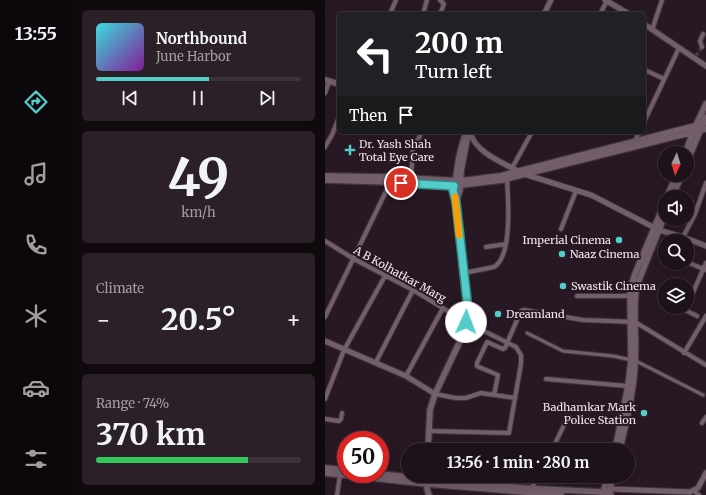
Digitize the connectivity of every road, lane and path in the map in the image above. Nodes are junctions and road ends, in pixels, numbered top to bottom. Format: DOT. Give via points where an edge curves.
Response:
graph roads {
  1 [pos="396,0"];
  2 [pos="427,0"];
  3 [pos="440,0"];
  4 [pos="551,0"];
  5 [pos="662,0"];
  6 [pos="606,1"];
  7 [pos="391,12"];
  8 [pos="424,12"];
  9 [pos="441,12"];
  10 [pos="545,12"];
  11 [pos="601,12"];
  12 [pos="624,12"];
  13 [pos="646,26"];
  14 [pos="652,30"];
  15 [pos="703,34"];
  16 [pos="702,47"];
  17 [pos="679,48"];
  18 [pos="706,66"];
  19 [pos="646,70"];
  20 [pos="664,79"];
  21 [pos="327,81"];
  22 [pos="337,84"];
  23 [pos="325,94"];
  24 [pos="706,104"];
  25 [pos="706,116"];
  26 [pos="646,118"];
  27 [pos="337,122"];
  28 [pos="704,123"];
  29 [pos="696,125"];
  30 [pos="706,129"];
  31 [pos="699,131"];
  32 [pos="693,132"];
  33 [pos="421,134"];
  34 [pos="470,134"];
  35 [pos="471,134"];
  36 [pos="531,134"];
  37 [pos="638,134"];
  38 [pos="680,136"];
  39 [pos="635,141"];
  40 [pos="689,144"];
  41 [pos="693,146"];
  42 [pos="325,147"];
  43 [pos="512,168"];
  44 [pos="518,171"];
  45 [pos="524,174"];
  46 [pos="325,176"];
  47 [pos="411,178"];
  48 [pos="391,179"];
  49 [pos="507,179"];
  50 [pos="325,180"];
  51 [pos="457,183"];
  52 [pos="706,183"];
  53 [pos="576,190"];
  54 [pos="658,223"];
  55 [pos="658,226"];
  56 [pos="561,229"];
  57 [pos="656,229"];
  58 [pos="673,234"];
  59 [pos="685,234"];
  60 [pos="325,241"];
  61 [pos="694,241"];
  62 [pos="506,244"];
  63 [pos="706,245"];
  64 [pos="486,247"];
  65 [pos="354,259"];
  66 [pos="706,263"];
  67 [pos="694,265"];
  68 [pos="705,270"];
  69 [pos="464,273"];
  70 [pos="385,276"];
  71 [pos="413,290"];
  72 [pos="694,292"];
  73 [pos="577,296"];
  74 [pos="631,296"];
  75 [pos="443,308"];
  76 [pos="694,314"];
  77 [pos="697,316"];
  78 [pos="706,316"];
  79 [pos="325,318"];
  80 [pos="466,322"];
  81 [pos="633,322"];
  82 [pos="527,333"];
  83 [pos="325,341"];
  84 [pos="508,342"];
  85 [pos="344,350"];
  86 [pos="684,353"];
  87 [pos="633,361"];
  88 [pos="377,362"];
  89 [pos="706,365"];
  90 [pos="406,376"];
  91 [pos="546,379"];
  92 [pos="628,386"];
  93 [pos="435,394"];
  94 [pos="494,395"];
  95 [pos="703,395"];
  96 [pos="515,398"];
  97 [pos="325,399"];
  98 [pos="342,413"];
  99 [pos="706,417"];
  100 [pos="325,418"];
  101 [pos="565,423"];
  102 [pos="702,423"];
  103 [pos="429,431"];
  104 [pos="428,443"];
  105 [pos="555,443"];
  106 [pos="616,443"];
  107 [pos="622,443"];
  108 [pos="325,468"];
  109 [pos="337,469"];
  110 [pos="325,473"];
  111 [pos="706,473"];
  112 [pos="337,475"];
  113 [pos="389,476"];
  114 [pos="401,478"];
  115 [pos="389,479"];
  116 [pos="401,480"];
  117 [pos="339,483"];
  118 [pos="427,483"];
  119 [pos="427,483"];
  120 [pos="434,483"];
  121 [pos="444,483"];
  122 [pos="535,483"];
  123 [pos="607,483"];
  124 [pos="610,483"];
  125 [pos="532,488"];
  126 [pos="694,491"];
  127 [pos="507,493"];
  128 [pos="606,493"];
  129 [pos="337,495"];
  130 [pos="424,495"];
  131 [pos="429,495"];
  132 [pos="561,495"];
  133 [pos="699,495"];
  1 -- 7 [label="street"];
  2 -- 8 [label="street"];
  3 -- 9 [label="street" via="444,4"];
  4 -- 10 [label="street"];
  5 -- 14 [label="street"];
  6 -- 11 [label="street"];
  6 -- 12 [label="street"];
  13 -- 14 [label="street"];
  14 -- 17 [label="street"];
  15 -- 16 [label="street" via="700,41"];
  17 -- 18 [label="street"];
  17 -- 20 [label="street"];
  19 -- 20 [label="street"];
  20 -- 26 [label="street"];
  21 -- 22 [label="main road"];
  21 -- 23 [label="street"];
  24 -- 29 [label="main road"];
  25 -- 28 [label="main road"];
  27 -- 42 [label="street"];
  28 -- 29 [label="main road"];
  28 -- 31 [label="main road"];
  29 -- 32 [label="main road"];
  29 -- 39 [label="main road"];
  30 -- 31 [label="main road"];
  31 -- 32 [label="main road"];
  31 -- 41 [label="main road"];
  32 -- 38 [label="main road"];
  32 -- 40 [label="main road"];
  33 -- 47 [label="street" via="413,149"];
  34 -- 51 [label="main road" via="461,157"];
  35 -- 43 [label="street" via="484,151"];
  36 -- 43 [label="street"];
  37 -- 39 [label="street"];
  38 -- 40 [label="main road"];
  38 -- 45 [label="main road"];
  39 -- 44 [label="main road"];
  43 -- 44 [label="street"];
  44 -- 51 [label="main road"];
  45 -- 49 [label="main road"];
  45 -- 53 [label="street"];
  46 -- 48 [label="main road"];
  47 -- 48 [label="main road"];
  47 -- 51 [label="main road"];
  48 -- 50 [label="main road"];
  48 -- 51 [label="main road"];
  48 -- 65 [label="street"];
  49 -- 51 [label="main road"];
  49 -- 62 [label="street"];
  51 -- 69 [label="main road" via="453,190"];
  52 -- 59 [label="street"];
  53 -- 56 [label="street"];
  53 -- 57 [label="street" via="591,195"];
  54 -- 57 [label="main road"];
  55 -- 57 [label="main road"];
  57 -- 58 [label="street"];
  57 -- 74 [label="main road" via="635,274 630,289"];
  57 -- 81 [label="main road" via="637,285"];
  60 -- 65 [label="street, A B Kolhatkar Marg"];
  61 -- 63 [label="street"];
  62 -- 64 [label="street"];
  62 -- 69 [label="street" via="497,265"];
  65 -- 70 [label="street, A B Kolhatkar Marg"];
  65 -- 79 [label="street"];
  66 -- 68 [label="street"];
  67 -- 68 [label="street"];
  68 -- 72 [label="street"];
  69 -- 80 [label="main road" via="468,309"];
  70 -- 71 [label="street, A B Kolhatkar Marg"];
  70 -- 85 [label="street"];
  71 -- 75 [label="street, A B Kolhatkar Marg"];
  71 -- 88 [label="street"];
  73 -- 74 [label="street"];
  74 -- 81 [label="main road"];
  75 -- 80 [label="street, A B Kolhatkar Marg"];
  75 -- 90 [label="street"];
  76 -- 77 [label="street"];
  78 -- 86 [label="street"];
  80 -- 84 [label="street, A B Kolhatkar Marg"];
  80 -- 93 [label="main road"];
  81 -- 84 [label="street" via="583,320 524,310 521,311"];
  81 -- 86 [label="street"];
  81 -- 87 [label="main road"];
  82 -- 87 [label="street" via="563,351 613,356"];
  83 -- 85 [label="street"];
  84 -- 94 [label="street" via="504,349 487,342 477,364 498,375"];
  84 -- 96 [label="street" via="516,347 521,355"];
  85 -- 88 [label="street"];
  85 -- 97 [label="street"];
  86 -- 89 [label="street"];
  87 -- 92 [label="main road"];
  87 -- 95 [label="street"];
  87 -- 107 [label="main road" via="632,395"];
  88 -- 90 [label="street"];
  90 -- 93 [label="street"];
  91 -- 92 [label="street"];
  92 -- 106 [label="main road"];
  93 -- 94 [label="street" via="466,398 481,393"];
  93 -- 103 [label="main road" via="430,410"];
  94 -- 96 [label="street"];
  96 -- 103 [label="street" via="509,433"];
  98 -- 100 [label="street" via="339,421"];
  99 -- 102 [label="street"];
  101 -- 105 [label="street"];
  103 -- 104 [label="main road"];
  108 -- 109 [label="main road"];
  110 -- 112 [label="main road"];
  111 -- 126 [label="street"];
  113 -- 114 [label="main road"];
  115 -- 116 [label="main road"];
  117 -- 129 [label="street"];
  118 -- 130 [label="main road"];
  119 -- 131 [label="main road"];
  120 -- 127 [label="main road"];
  121 -- 125 [label="main road"];
  122 -- 125 [label="street"];
  123 -- 128 [label="main road"];
  124 -- 128 [label="main road"];
  125 -- 128 [label="main road"];
  126 -- 128 [label="street"];
  126 -- 133 [label="street"];
  127 -- 132 [label="main road"];
}
